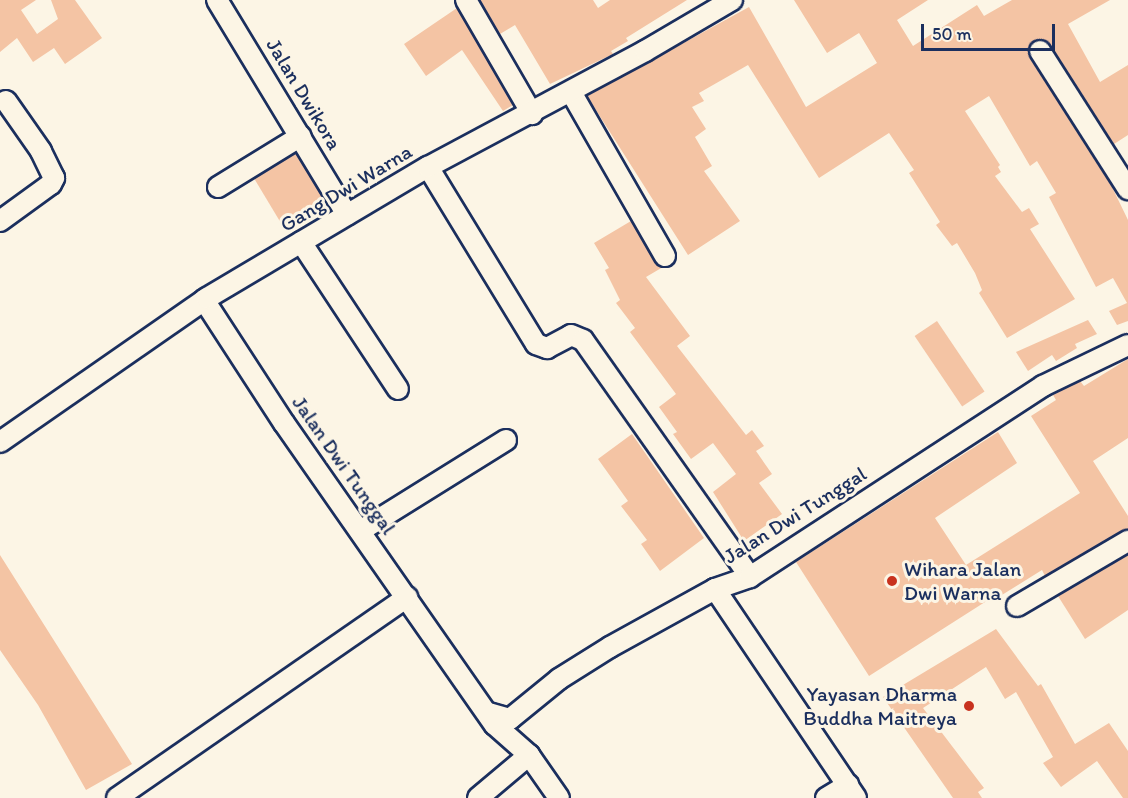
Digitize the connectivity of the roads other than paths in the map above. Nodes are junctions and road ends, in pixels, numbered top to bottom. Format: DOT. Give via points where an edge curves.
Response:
graph roads {
  1 [pos="217,0"];
  2 [pos="466,0"];
  3 [pos="732,0"];
  4 [pos="1040,51"];
  5 [pos="571,92"];
  6 [pos="6,101"];
  7 [pos="532,114"];
  8 [pos="301,136"];
  9 [pos="1120,158"];
  10 [pos="428,167"];
  11 [pos="218,187"];
  12 [pos="1128,189"];
  13 [pos="347,215"];
  14 [pos="0,220"];
  15 [pos="301,242"];
  16 [pos="665,256"];
  17 [pos="204,300"];
  18 [pos="1128,345"];
  19 [pos="398,389"];
  20 [pos="506,440"];
  21 [pos="0,442"];
  22 [pos="360,531"];
  23 [pos="1128,541"];
  24 [pos="750,577"];
  25 [pos="715,589"];
  26 [pos="407,597"];
  27 [pos="1017,606"];
  28 [pos="489,713"];
  29 [pos="510,719"];
  30 [pos="526,753"];
  31 [pos="852,792"];
  32 [pos="117,798"];
  33 [pos="478,798"];
  34 [pos="559,798"];
  35 [pos="826,798"];
  1 -- 8 [label="street, Jalan Dwikora"];
  2 -- 7 [label="street"];
  3 -- 5 [label="street, Gang Dwi Warna"];
  4 -- 9 [label="street"];
  5 -- 7 [label="street, Gang Dwi Warna"];
  5 -- 16 [label="street"];
  6 -- 14 [label="street" via="41,150 54,178"];
  7 -- 10 [label="street, Gang Dwi Warna"];
  8 -- 11 [label="street"];
  8 -- 13 [label="street, Jalan Dwikora"];
  9 -- 12 [label="street"];
  10 -- 13 [label="street, Gang Dwi Warna"];
  10 -- 24 [label="street" via="536,344 547,348 571,335 583,340"];
  13 -- 15 [label="street, Gang Dwi Warna"];
  15 -- 17 [label="street, Gang Dwi Warna"];
  15 -- 19 [label="street"];
  17 -- 21 [label="street, Gang Dwi Warna"];
  17 -- 22 [label="street, Jalan Dwi Tunggal"];
  18 -- 24 [label="street, Jalan Dwi Tunggal" via="1043,386"];
  20 -- 22 [label="street"];
  22 -- 26 [label="street, Jalan Dwi Tunggal"];
  23 -- 27 [label="street"];
  24 -- 25 [label="street, Jalan Dwi Tunggal"];
  25 -- 29 [label="street, Jalan Dwi Tunggal" via="559,679"];
  25 -- 31 [label="street"];
  26 -- 28 [label="street, Jalan Dwi Tunggal"];
  26 -- 32 [label="street"];
  28 -- 29 [label="street"];
  28 -- 30 [label="street, Jalan Dwi Tunggal" via="505,736"];
  29 -- 30 [label="street"];
  30 -- 33 [label="street"];
  30 -- 34 [label="street, Jalan Dwi Tunggal"];
  31 -- 35 [label="street"];
}
